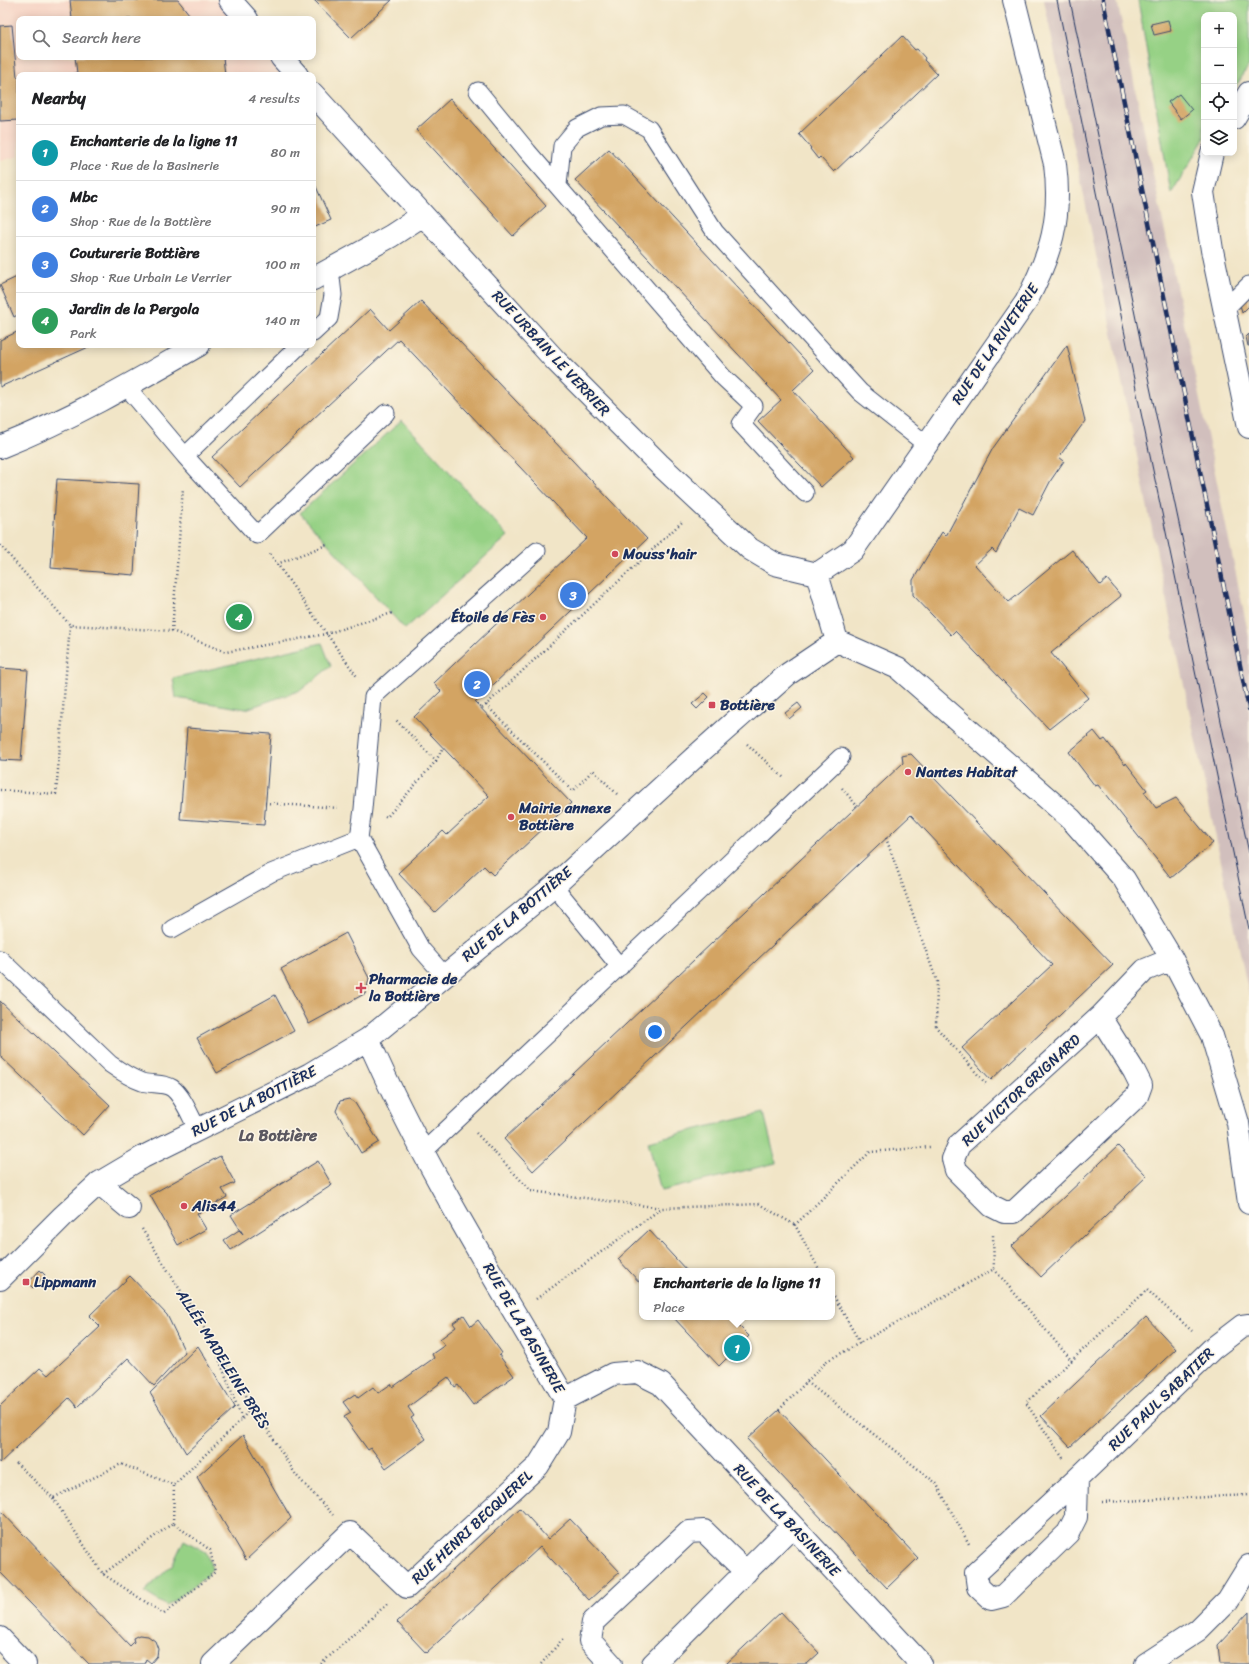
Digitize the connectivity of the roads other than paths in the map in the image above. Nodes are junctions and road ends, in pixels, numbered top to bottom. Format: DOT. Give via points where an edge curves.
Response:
graph roads {
  1 [pos="230,0"];
  2 [pos="1014,0"];
  3 [pos="244,16"];
  4 [pos="283,60"];
  5 [pos="293,72"];
  6 [pos="478,91"];
  7 [pos="1249,93"];
  8 [pos="316,97"];
  9 [pos="1237,113"];
  10 [pos="1211,156"];
  11 [pos="558,186"];
  12 [pos="423,215"];
  13 [pos="322,274"];
  14 [pos="1249,285"];
  15 [pos="1224,310"];
  16 [pos="316,330"];
  17 [pos="194,348"];
  18 [pos="297,348"];
  19 [pos="1242,370"];
  20 [pos="126,386"];
  21 [pos="386,413"];
  22 [pos="1249,427"];
  23 [pos="927,445"];
  24 [pos="0,447"];
  25 [pos="185,456"];
  26 [pos="805,493"];
  27 [pos="537,551"];
  28 [pos="817,574"];
  29 [pos="837,641"];
  30 [pos="841,757"];
  31 [pos="359,838"];
  32 [pos="554,886"];
  33 [pos="172,929"];
  34 [pos="0,959"];
  35 [pos="1172,960"];
  36 [pos="620,966"];
  37 [pos="444,975"];
  38 [pos="1100,1017"];
  39 [pos="368,1039"];
  40 [pos="198,1130"];
  41 [pos="422,1153"];
  42 [pos="99,1184"];
  43 [pos="1249,1203"];
  44 [pos="129,1208"];
  45 [pos="0,1279"];
  46 [pos="1249,1325"];
  47 [pos="565,1399"];
  48 [pos="1077,1480"];
  49 [pos="792,1526"];
  50 [pos="1249,1566"];
  51 [pos="746,1572"];
  52 [pos="0,1638"];
  53 [pos="25,1664"];
  54 [pos="213,1664"];
  55 [pos="611,1664"];
  56 [pos="653,1664"];
  57 [pos="921,1664"];
  58 [pos="1146,1664"];
  1 -- 3 [label="street"];
  2 -- 23 [label="street, RUE DE LA RIVETERIE" via="1055,164 1057,212 1053,237 1047,258 1026,302"];
  4 -- 5 [label="street"];
  6 -- 11 [label="lane"];
  7 -- 9 [label="street"];
  8 -- 12 [label="street, RUE URBAIN LE VERRIER"];
  10 -- 15 [label="street" via="1203,192"];
  11 -- 23 [label="lane" via="562,146 577,128 601,116 624,115 649,129 715,232 860,392"];
  11 -- 26 [label="lane" via="723,377 754,406 741,424"];
  12 -- 13 [label="street"];
  12 -- 28 [label="street, RUE URBAIN LE VERRIER" via="556,361 659,464 750,549 775,564"];
  13 -- 16 [label="lane" via="333,295 330,318"];
  14 -- 15 [label="lane"];
  15 -- 19 [label="street"];
  17 -- 20 [label="street"];
  18 -- 25 [label="lane"];
  19 -- 22 [label="street"];
  20 -- 24 [label="street" via="39,432"];
  20 -- 25 [label="lane"];
  21 -- 25 [label="lane" via="257,535"];
  23 -- 28 [label="street, RUE DE LA RIVETERIE" via="853,550"];
  27 -- 31 [label="lane" via="373,698"];
  28 -- 29 [label="street"];
  29 -- 32 [label="street, RUE DE LA BOTTIÈRE" via="788,674"];
  29 -- 35 [label="street" via="898,668 1071,819 1124,879"];
  30 -- 36 [label="lane"];
  31 -- 33 [label="lane" via="271,872"];
  31 -- 37 [label="lane" via="421,948"];
  32 -- 36 [label="lane"];
  32 -- 37 [label="street, RUE DE LA BOTTIÈRE"];
  34 -- 40 [label="lane" via="110,1064 143,1082 159,1083 172,1088"];
  35 -- 38 [label="street, RUE VICTOR GRIGNARD" via="1145,970"];
  35 -- 43 [label="street" via="1212,1036 1238,1123"];
  36 -- 41 [label="lane"];
  37 -- 39 [label="street, RUE DE LA BOTTIÈRE"];
  38 -- 38 [label="street, RUE VICTOR GRIGNARD" via="959,1145 953,1159 956,1170 992,1206 1004,1212 1014,1212 1137,1096 1141,1085"];
  39 -- 40 [label="street, RUE DE LA BOTTIÈRE" via="310,1074"];
  39 -- 41 [label="street, RUE DE LA BASINERIE"];
  40 -- 42 [label="street, RUE DE LA BOTTIÈRE" via="143,1157"];
  41 -- 47 [label="street, RUE DE LA BASINERIE"];
  42 -- 44 [label="street"];
  42 -- 45 [label="street, RUE DE LA BOTTIÈRE"];
  46 -- 48 [label="street, RUE PAUL SABATIER" via="1242,1326 1212,1349"];
  47 -- 49 [label="street, RUE DE LA BASINERIE" via="613,1374 637,1372 662,1384"];
  47 -- 54 [label="street, RUE HENRI BECQUEREL" via="559,1432 538,1466 407,1587 350,1533"];
  48 -- 48 [label="street, RUE PAUL SABATIER" via="976,1573 978,1587 991,1598 1003,1596 1068,1533 1076,1517"];
  49 -- 51 [label="street"];
  49 -- 57 [label="street, RUE DE LA BASINERIE"];
  50 -- 58 [label="street" via="1228,1600 1198,1630"];
  51 -- 55 [label="street" via="704,1531 688,1532 593,1622 590,1641"];
  51 -- 56 [label="street"];
  52 -- 53 [label="street"];
}
